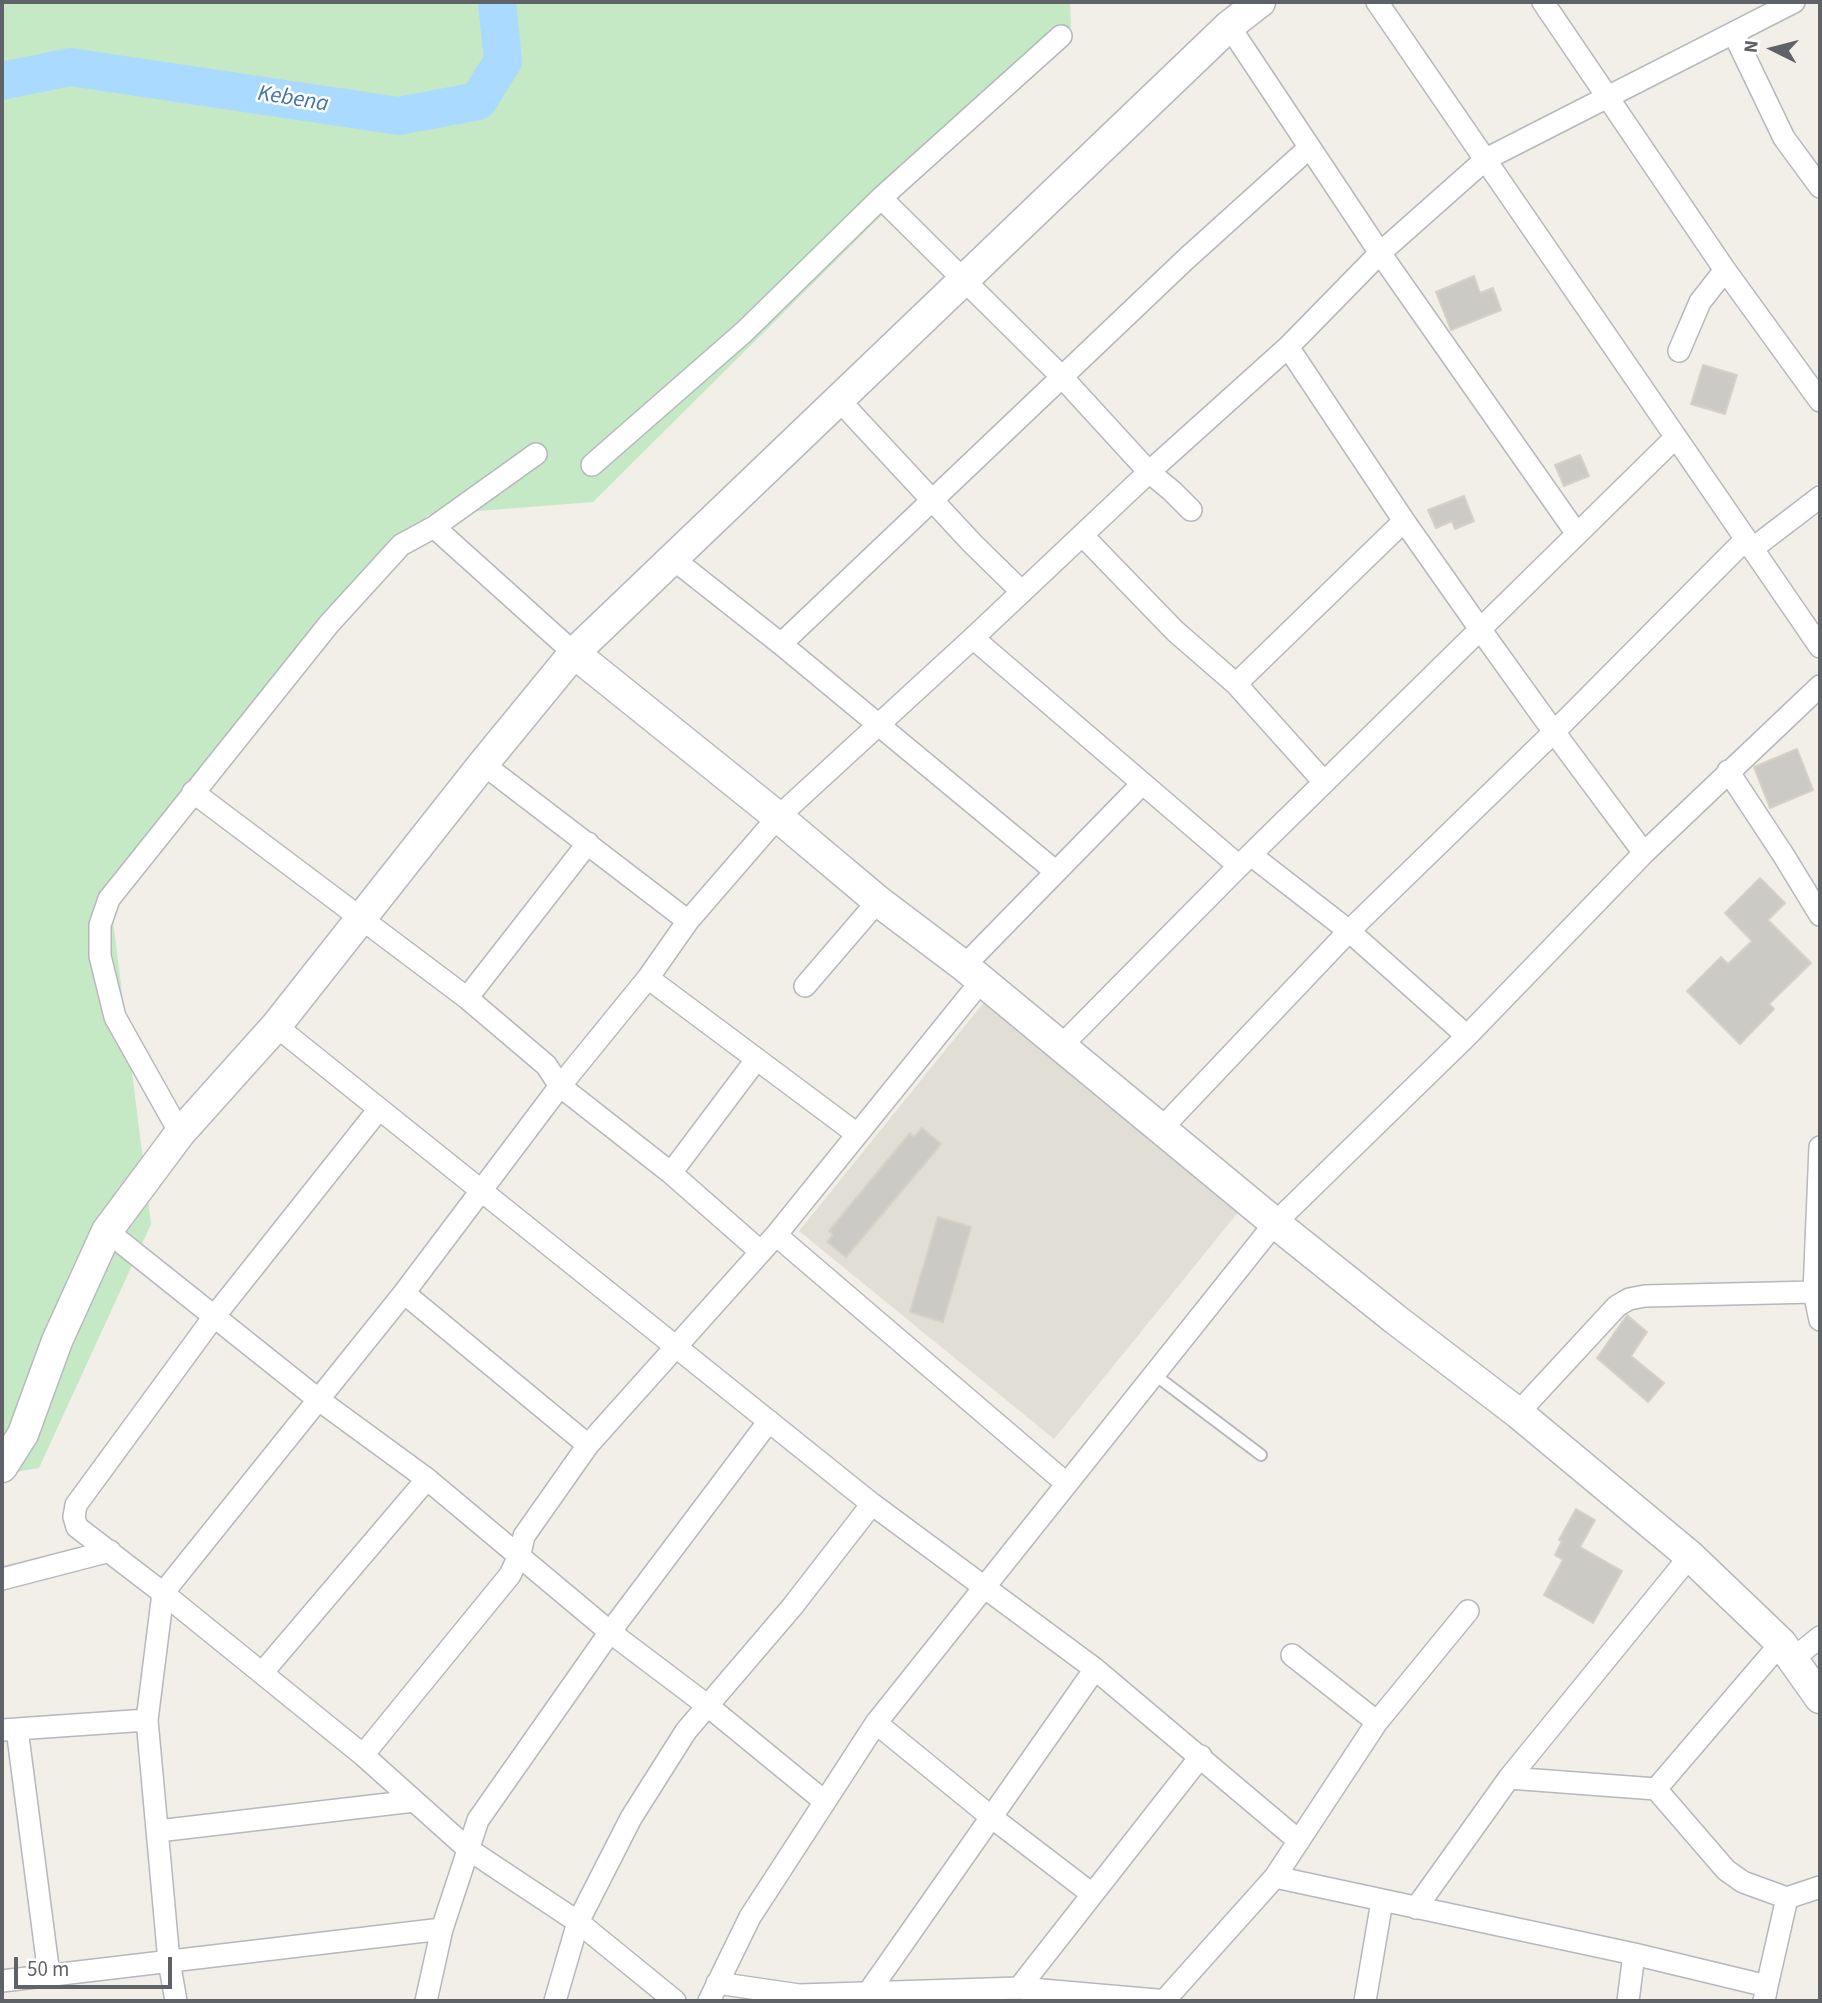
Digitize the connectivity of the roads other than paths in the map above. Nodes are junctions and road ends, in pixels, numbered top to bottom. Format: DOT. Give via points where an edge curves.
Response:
graph roads {
  1 [pos="1259,2"];
  2 [pos="1377,2"];
  3 [pos="1543,2"];
  4 [pos="1794,2"];
  5 [pos="1229,26"];
  6 [pos="1734,34"];
  7 [pos="1061,36"];
  8 [pos="1606,97"];
  9 [pos="1309,148"];
  10 [pos="1486,159"];
  11 [pos="1820,187"];
  12 [pos="881,198"];
  13 [pos="1380,253"];
  14 [pos="1725,271"];
  15 [pos="963,282"];
  16 [pos="1288,347"];
  17 [pos="1679,351"];
  18 [pos="1062,377"];
  19 [pos="839,400"];
  20 [pos="1820,401"];
  21 [pos="1676,437"];
  22 [pos="536,454"];
  23 [pos="592,465"];
  24 [pos="1149,472"];
  25 [pos="1820,497"];
  26 [pos="934,500"];
  27 [pos="1191,510"];
  28 [pos="1404,521"];
  29 [pos="434,527"];
  30 [pos="1577,534"];
  31 [pos="1083,536"];
  32 [pos="1748,545"];
  33 [pos="672,558"];
  34 [pos="1022,592"];
  35 [pos="1480,629"];
  36 [pos="973,638"];
  37 [pos="781,644"];
  38 [pos="1820,647"];
  39 [pos="575,653"];
  40 [pos="1236,684"];
  41 [pos="1820,686"];
  42 [pos="879,724"];
  43 [pos="1554,732"];
  44 [pos="484,764"];
  45 [pos="1728,771"];
  46 [pos="1324,782"];
  47 [pos="1142,784"];
  48 [pos="193,792"];
  49 [pos="778,817"];
  50 [pos="588,844"];
  51 [pos="1644,853"];
  52 [pos="1245,860"];
  53 [pos="1055,871"];
  54 [pos="878,901"];
  55 [pos="1820,915"];
  56 [pos="362,919"];
  57 [pos="688,921"];
  58 [pos="1349,931"];
  59 [pos="973,973"];
  60 [pos="649,978"];
  61 [pos="805,986"];
  62 [pos="467,998"];
  63 [pos="276,1026"];
  64 [pos="1467,1036"];
  65 [pos="1061,1046"];
  66 [pos="756,1060"];
  67 [pos="560,1086"];
  68 [pos="379,1110"];
  69 [pos="1162,1128"];
  70 [pos="180,1133"];
  71 [pos="857,1134"];
  72 [pos="1820,1147"];
  73 [pos="671,1173"];
  74 [pos="479,1191"];
  75 [pos="1275,1223"];
  76 [pos="107,1231"];
  77 [pos="776,1235"];
  78 [pos="761,1252"];
  79 [pos="1816,1281"];
  80 [pos="404,1293"];
  81 [pos="213,1318"];
  82 [pos="1820,1320"];
  83 [pos="677,1347"];
  84 [pos="1154,1375"];
  85 [pos="319,1400"];
  86 [pos="1518,1413"];
  87 [pos="769,1421"];
  88 [pos="588,1446"];
  89 [pos="1261,1455"];
  90 [pos="2,1467"];
  91 [pos="427,1479"];
  92 [pos="1068,1484"];
  93 [pos="872,1504"];
  94 [pos="110,1551"];
  95 [pos="520,1554"];
  96 [pos="1690,1556"];
  97 [pos="2,1579"];
  98 [pos="985,1588"];
  99 [pos="163,1593"];
  100 [pos="1468,1611"];
  101 [pos="610,1632"];
  102 [pos="1820,1637"];
  103 [pos="1787,1651"];
  104 [pos="1292,1655"];
  105 [pos="1095,1669"];
  106 [pos="262,1673"];
  107 [pos="1820,1698"];
  108 [pos="708,1706"];
  109 [pos="146,1720"];
  110 [pos="1377,1722"];
  111 [pos="876,1723"];
  112 [pos="9,1730"];
  113 [pos="363,1755"];
  114 [pos="1201,1756"];
  115 [pos="1509,1779"];
  116 [pos="1656,1789"];
  117 [pos="414,1801"];
  118 [pos="824,1801"];
  119 [pos="990,1816"];
  120 [pos="158,1831"];
  121 [pos="1299,1841"];
  122 [pos="468,1849"];
  123 [pos="1275,1877"];
  124 [pos="1820,1887"];
  125 [pos="1092,1894"];
  126 [pos="1787,1898"];
  127 [pos="1382,1901"];
  128 [pos="1416,1908"];
  129 [pos="578,1922"];
  130 [pos="442,1929"];
  131 [pos="1634,1954"];
  132 [pos="169,1961"];
  133 [pos="49,1975"];
  134 [pos="2,1982"];
  135 [pos="1019,1989"];
  136 [pos="713,1992"];
  137 [pos="868,1993"];
  138 [pos="1766,1994"];
  139 [pos="176,2001"];
  140 [pos="426,2001"];
  141 [pos="555,2001"];
  142 [pos="675,2001"];
  143 [pos="1166,2001"];
  144 [pos="1365,2001"];
  145 [pos="1628,2001"];
  1 -- 5 [label="main road"];
  2 -- 10 [label="street"];
  3 -- 8 [label="street"];
  4 -- 6 [label="street"];
  5 -- 9 [label="street"];
  5 -- 15 [label="main road"];
  6 -- 8 [label="street"];
  6 -- 11 [label="street" via="1784,138"];
  7 -- 12 [label="street"];
  8 -- 10 [label="street"];
  8 -- 14 [label="street"];
  9 -- 13 [label="street"];
  9 -- 18 [label="street"];
  10 -- 13 [label="street"];
  10 -- 21 [label="street"];
  12 -- 15 [label="street"];
  12 -- 23 [label="street" via="744,332"];
  13 -- 16 [label="street"];
  13 -- 30 [label="street"];
  14 -- 17 [label="street" via="1700,302"];
  14 -- 20 [label="street"];
  15 -- 18 [label="street"];
  15 -- 19 [label="main road"];
  16 -- 24 [label="street"];
  16 -- 28 [label="street"];
  18 -- 24 [label="street"];
  18 -- 26 [label="street"];
  19 -- 26 [label="street"];
  19 -- 33 [label="main road"];
  21 -- 30 [label="street"];
  21 -- 32 [label="street"];
  22 -- 29 [label="street"];
  24 -- 27 [label="street"];
  24 -- 31 [label="street"];
  25 -- 32 [label="street"];
  26 -- 34 [label="street"];
  26 -- 37 [label="street"];
  28 -- 35 [label="street"];
  28 -- 40 [label="street"];
  29 -- 39 [label="street"];
  29 -- 48 [label="street" via="401,545 329,624"];
  30 -- 35 [label="street"];
  31 -- 34 [label="street"];
  31 -- 40 [label="street" via="1175,631"];
  32 -- 38 [label="street"];
  32 -- 43 [label="street"];
  33 -- 37 [label="street"];
  33 -- 39 [label="main road"];
  34 -- 36 [label="street"];
  35 -- 43 [label="street"];
  35 -- 46 [label="street"];
  36 -- 42 [label="street"];
  36 -- 47 [label="street"];
  37 -- 42 [label="street"];
  39 -- 44 [label="main road"];
  39 -- 49 [label="main road"];
  40 -- 46 [label="street"];
  41 -- 45 [label="street"];
  42 -- 49 [label="street"];
  42 -- 53 [label="street"];
  43 -- 51 [label="street"];
  43 -- 58 [label="street"];
  44 -- 50 [label="street"];
  44 -- 56 [label="main road"];
  45 -- 51 [label="street"];
  45 -- 55 [label="street"];
  46 -- 52 [label="street"];
  47 -- 52 [label="street"];
  47 -- 53 [label="street"];
  48 -- 56 [label="street"];
  48 -- 70 [label="street" via="109,899 100,925 100,956 115,1017"];
  49 -- 54 [label="main road"];
  49 -- 57 [label="street"];
  50 -- 57 [label="street"];
  50 -- 62 [label="street"];
  51 -- 64 [label="street"];
  52 -- 58 [label="street"];
  52 -- 65 [label="street"];
  53 -- 59 [label="street"];
  54 -- 59 [label="main road"];
  54 -- 61 [label="street"];
  56 -- 62 [label="street"];
  56 -- 63 [label="main road"];
  57 -- 60 [label="street"];
  58 -- 64 [label="street"];
  58 -- 69 [label="street"];
  59 -- 65 [label="main road"];
  59 -- 71 [label="street"];
  60 -- 66 [label="street"];
  60 -- 67 [label="street"];
  62 -- 67 [label="street" via="545,1065"];
  63 -- 68 [label="street"];
  63 -- 70 [label="main road"];
  64 -- 75 [label="street"];
  65 -- 69 [label="main road"];
  66 -- 71 [label="street"];
  66 -- 73 [label="street"];
  67 -- 73 [label="street"];
  67 -- 74 [label="street"];
  68 -- 74 [label="street"];
  68 -- 81 [label="street"];
  69 -- 75 [label="main road"];
  70 -- 76 [label="main road"];
  71 -- 77 [label="street"];
  72 -- 79 [label="street"];
  73 -- 78 [label="street"];
  74 -- 80 [label="street"];
  74 -- 83 [label="street"];
  75 -- 84 [label="street"];
  75 -- 86 [label="main road"];
  76 -- 81 [label="street"];
  76 -- 90 [label="main road" via="57,1340 23,1434"];
  77 -- 78 [label="street"];
  77 -- 92 [label="street"];
  78 -- 83 [label="street"];
  79 -- 82 [label="street"];
  79 -- 86 [label="street" via="1629,1299 1617,1306"];
  80 -- 85 [label="street"];
  80 -- 88 [label="street"];
  81 -- 85 [label="street"];
  81 -- 94 [label="street" via="76,1505 77,1527"];
  83 -- 87 [label="street"];
  83 -- 88 [label="street"];
  84 -- 89 [label="lane"];
  84 -- 92 [label="street"];
  85 -- 91 [label="street"];
  85 -- 99 [label="street"];
  86 -- 96 [label="main road"];
  87 -- 93 [label="street"];
  87 -- 101 [label="street"];
  88 -- 95 [label="street" via="524,1536"];
  91 -- 95 [label="street"];
  91 -- 106 [label="street"];
  92 -- 98 [label="street"];
  93 -- 98 [label="street"];
  93 -- 108 [label="street"];
  94 -- 97 [label="street"];
  94 -- 99 [label="street"];
  95 -- 101 [label="street"];
  95 -- 113 [label="street" via="510,1575"];
  96 -- 103 [label="main road"];
  96 -- 115 [label="street"];
  98 -- 105 [label="street"];
  98 -- 111 [label="street"];
  99 -- 106 [label="street"];
  99 -- 109 [label="street"];
  100 -- 110 [label="street"];
  101 -- 108 [label="street"];
  101 -- 122 [label="street" via="478,1820"];
  102 -- 103 [label="street"];
  103 -- 107 [label="main road"];
  103 -- 116 [label="street"];
  104 -- 110 [label="street"];
  105 -- 114 [label="street"];
  105 -- 119 [label="street"];
  106 -- 113 [label="street"];
  108 -- 118 [label="street"];
  108 -- 129 [label="street" via="686,1731 631,1818"];
  109 -- 112 [label="street"];
  109 -- 120 [label="street"];
  110 -- 121 [label="street"];
  111 -- 118 [label="street"];
  111 -- 119 [label="street"];
  112 -- 133 [label="street"];
  113 -- 117 [label="street"];
  114 -- 121 [label="street"];
  114 -- 125 [label="street"];
  115 -- 116 [label="street"];
  115 -- 128 [label="street"];
  116 -- 126 [label="street" via="1726,1870 1743,1882"];
  117 -- 120 [label="street"];
  117 -- 122 [label="street"];
  118 -- 136 [label="street" via="750,1917"];
  119 -- 125 [label="street"];
  119 -- 137 [label="street"];
  120 -- 132 [label="street"];
  121 -- 123 [label="street"];
  122 -- 129 [label="street"];
  122 -- 130 [label="street"];
  123 -- 127 [label="street"];
  123 -- 143 [label="street"];
  124 -- 126 [label="street"];
  125 -- 135 [label="street"];
  126 -- 138 [label="street"];
  127 -- 128 [label="street"];
  127 -- 144 [label="street"];
  128 -- 131 [label="street"];
  129 -- 141 [label="street"];
  129 -- 142 [label="street"];
  130 -- 132 [label="street"];
  130 -- 140 [label="street"];
  131 -- 138 [label="street"];
  131 -- 145 [label="street"];
  132 -- 133 [label="street"];
  132 -- 139 [label="street"];
  133 -- 134 [label="street"];
  135 -- 137 [label="street"];
  135 -- 143 [label="street"];
  136 -- 137 [label="street"];
}
